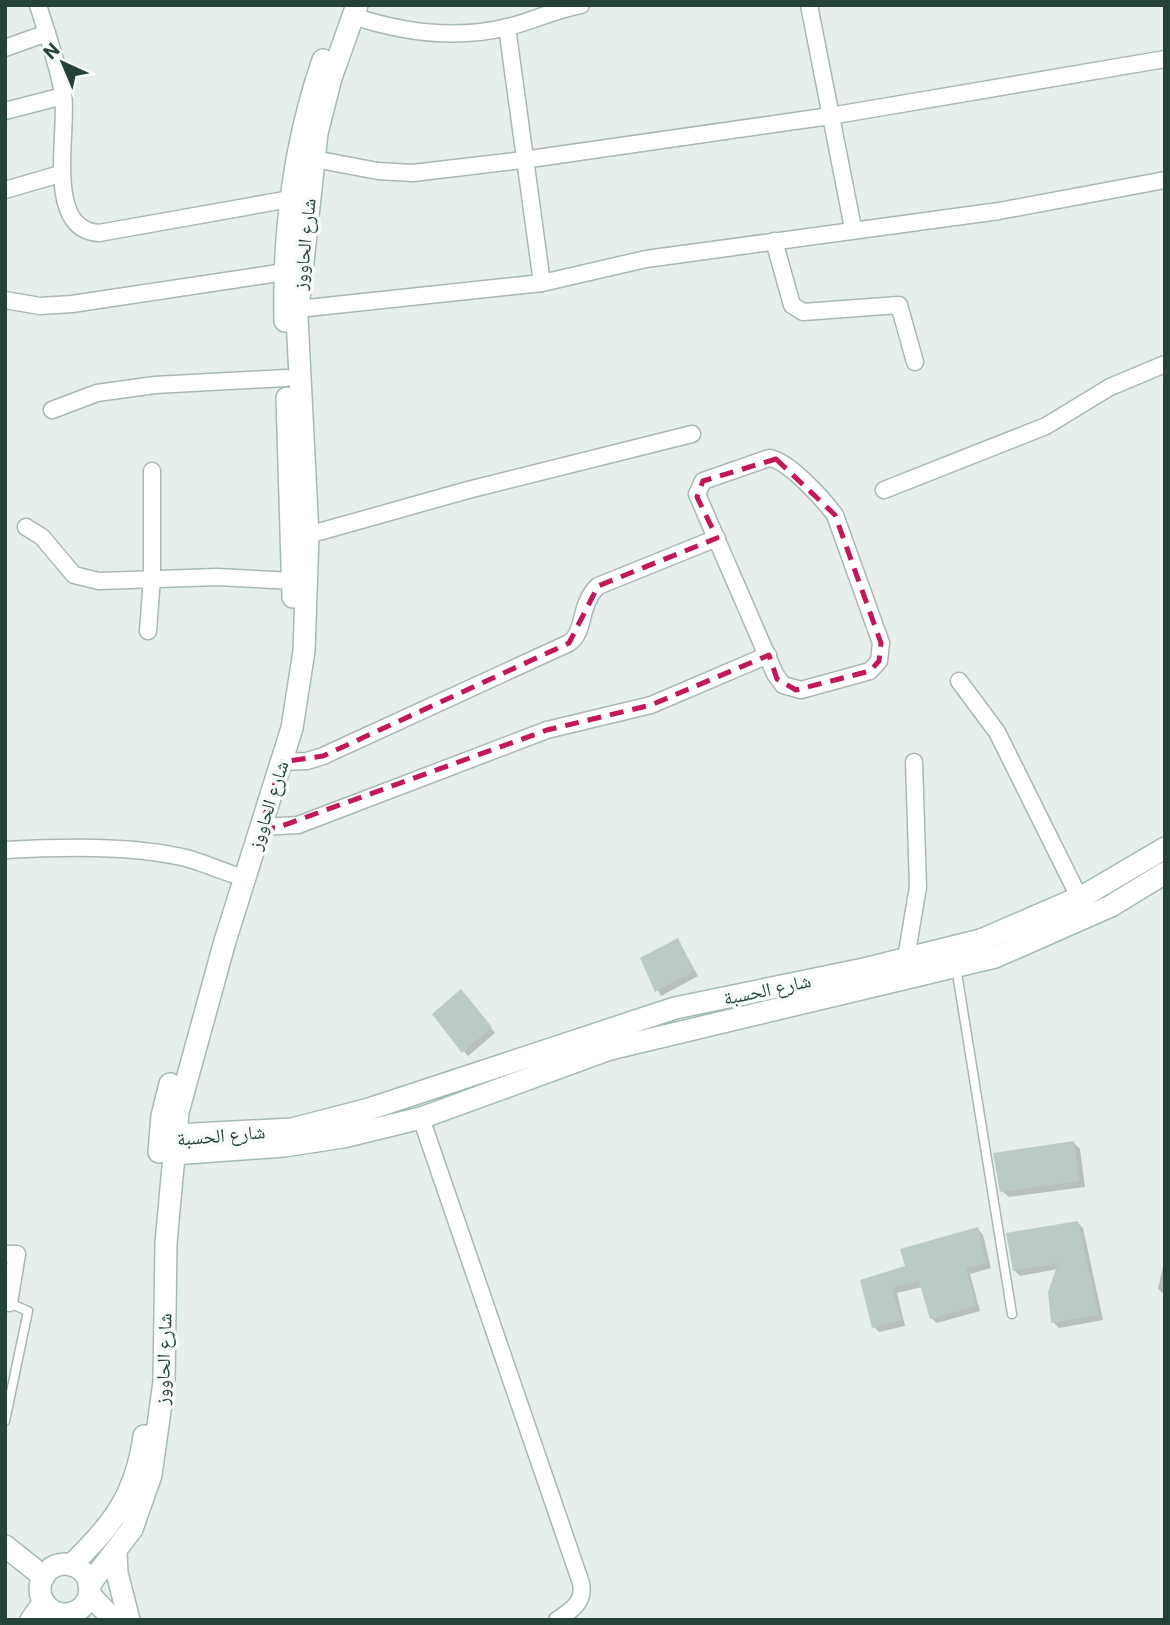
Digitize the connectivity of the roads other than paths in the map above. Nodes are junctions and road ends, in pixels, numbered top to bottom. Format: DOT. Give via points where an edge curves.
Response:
graph roads {
  1 [pos="38,5"];
  2 [pos="809,5"];
  3 [pos="571,6"];
  4 [pos="351,9"];
  5 [pos="507,27"];
  6 [pos="47,33"];
  7 [pos="5,48"];
  8 [pos="1165,59"];
  9 [pos="63,96"];
  10 [pos="5,111"];
  11 [pos="830,116"];
  12 [pos="314,159"];
  13 [pos="523,160"];
  14 [pos="60,174"];
  15 [pos="1165,180"];
  16 [pos="5,190"];
  17 [pos="290,199"];
  18 [pos="853,228"];
  19 [pos="774,241"];
  20 [pos="285,272"];
  21 [pos="542,283"];
  22 [pos="5,300"];
  23 [pos="298,309"];
  24 [pos="915,362"];
  25 [pos="1165,364"];
  26 [pos="286,378"];
  27 [pos="52,410"];
  28 [pos="692,434"];
  29 [pos="152,471"];
  30 [pos="884,490"];
  31 [pos="26,527"];
  32 [pos="308,535"];
  33 [pos="717,538"];
  34 [pos="152,578"];
  35 [pos="293,581"];
  36 [pos="148,631"];
  37 [pos="768,655"];
  38 [pos="959,681"];
  39 [pos="282,762"];
  40 [pos="914,762"];
  41 [pos="261,827"];
  42 [pos="1165,848"];
  43 [pos="5,850"];
  44 [pos="1165,873"];
  45 [pos="232,874"];
  46 [pos="1079,897"];
  47 [pos="906,958"];
  48 [pos="956,967"];
  49 [pos="421,1118"];
  50 [pos="169,1145"];
  51 [pos="5,1254"];
  52 [pos="9,1303"];
  53 [pos="1012,1314"];
  54 [pos="6,1416"];
  55 [pos="5,1546"];
  56 [pos="116,1552"];
  57 [pos="71,1565"];
  58 [pos="44,1577"];
  59 [pos="89,1589"];
  60 [pos="60,1614"];
  61 [pos="30,1620"];
  62 [pos="114,1620"];
  63 [pos="129,1620"];
  64 [pos="557,1620"];
  1 -- 6 [label="street"];
  2 -- 11 [label="street"];
  3 -- 5 [label="street"];
  4 -- 5 [label="street" via="414,33"];
  4 -- 12 [label="main road, شارع الحاووز"];
  4 -- 17 [label="main road, شارع الحاووز" via="311,95"];
  5 -- 13 [label="street"];
  6 -- 7 [label="street"];
  6 -- 9 [label="street"];
  8 -- 11 [label="street"];
  9 -- 10 [label="street"];
  9 -- 14 [label="street"];
  11 -- 13 [label="street"];
  11 -- 18 [label="street"];
  12 -- 13 [label="street" via="413,173"];
  12 -- 23 [label="main road, شارع الحاووز"];
  13 -- 21 [label="street"];
  14 -- 16 [label="street"];
  14 -- 17 [label="street" via="73,220 94,232"];
  15 -- 18 [label="street" via="999,211"];
  17 -- 20 [label="main road, شارع الحاووز"];
  18 -- 19 [label="street"];
  19 -- 21 [label="street" via="646,259"];
  19 -- 24 [label="street" via="792,305 803,312 899,305"];
  20 -- 22 [label="street" via="72,304 40,306"];
  20 -- 26 [label="main road, شارع الحاووز"];
  21 -- 23 [label="street"];
  23 -- 32 [label="main road, شارع الحاووز"];
  25 -- 30 [label="street" via="1110,387 1046,426"];
  26 -- 27 [label="street" via="155,385 97,393"];
  26 -- 35 [label="main road, شارع الحاووز"];
  28 -- 32 [label="street"];
  29 -- 34 [label="street"];
  31 -- 34 [label="street" via="42,537 74,575 99,581"];
  32 -- 39 [label="main road, شارع الحاووز" via="300,694"];
  33 -- 37 [label="street"];
  33 -- 37 [label="street" via="698,499 700,484 766,458 782,462 835,515 881,643 879,661 870,671 796,690 777,679"];
  33 -- 39 [label="street" via="598,586 586,600 578,635 569,643 323,756"];
  34 -- 35 [label="street"];
  34 -- 36 [label="street"];
  35 -- 45 [label="main road, شارع الحاووز" via="289,687"];
  37 -- 41 [label="street" via="652,705 547,730 298,825"];
  38 -- 46 [label="street" via="998,732"];
  39 -- 41 [label="main road, شارع الحاووز"];
  40 -- 47 [label="street" via="918,887"];
  41 -- 50 [label="main road, شارع الحاووز" via="191,1056"];
  42 -- 46 [label="main road, شارع الحسبة"];
  43 -- 45 [label="street" via="140,853 185,858"];
  44 -- 48 [label="main road, شارع الحسبة" via="1111,906 995,957"];
  45 -- 50 [label="main road, شارع الحاووز" via="162,1116"];
  46 -- 47 [label="main road, شارع الحسبة" via="981,940"];
  47 -- 50 [label="main road, شارع الحسبة" via="675,1008 369,1109 292,1129"];
  48 -- 49 [label="main road, شارع الحسبة" via="610,1049"];
  48 -- 53 [label="lane"];
  49 -- 50 [label="main road, شارع الحسبة" via="320,1141"];
  49 -- 64 [label="street" via="581,1583 578,1604"];
  50 -- 56 [label="main road, شارع الحاووز" via="159,1439 143,1505"];
  50 -- 57 [label="main road, شارع الحاووز" via="142,1451 121,1510"];
  51 -- 52 [label="street" via="17,1254"];
  52 -- 54 [label="lane" via="28,1311"];
  55 -- 58 [label="main road"];
  56 -- 59 [label="main road, شارع الحاووز"];
  56 -- 63 [label="main road"];
  57 -- 58 [label="main road" via="55,1567"];
  57 -- 59 [label="main road" via="83,1572"];
  58 -- 60 [label="main road" via="40,1592"];
  59 -- 60 [label="main road" via="81,1608"];
  59 -- 62 [label="main road"];
  60 -- 61 [label="main road"];
}
